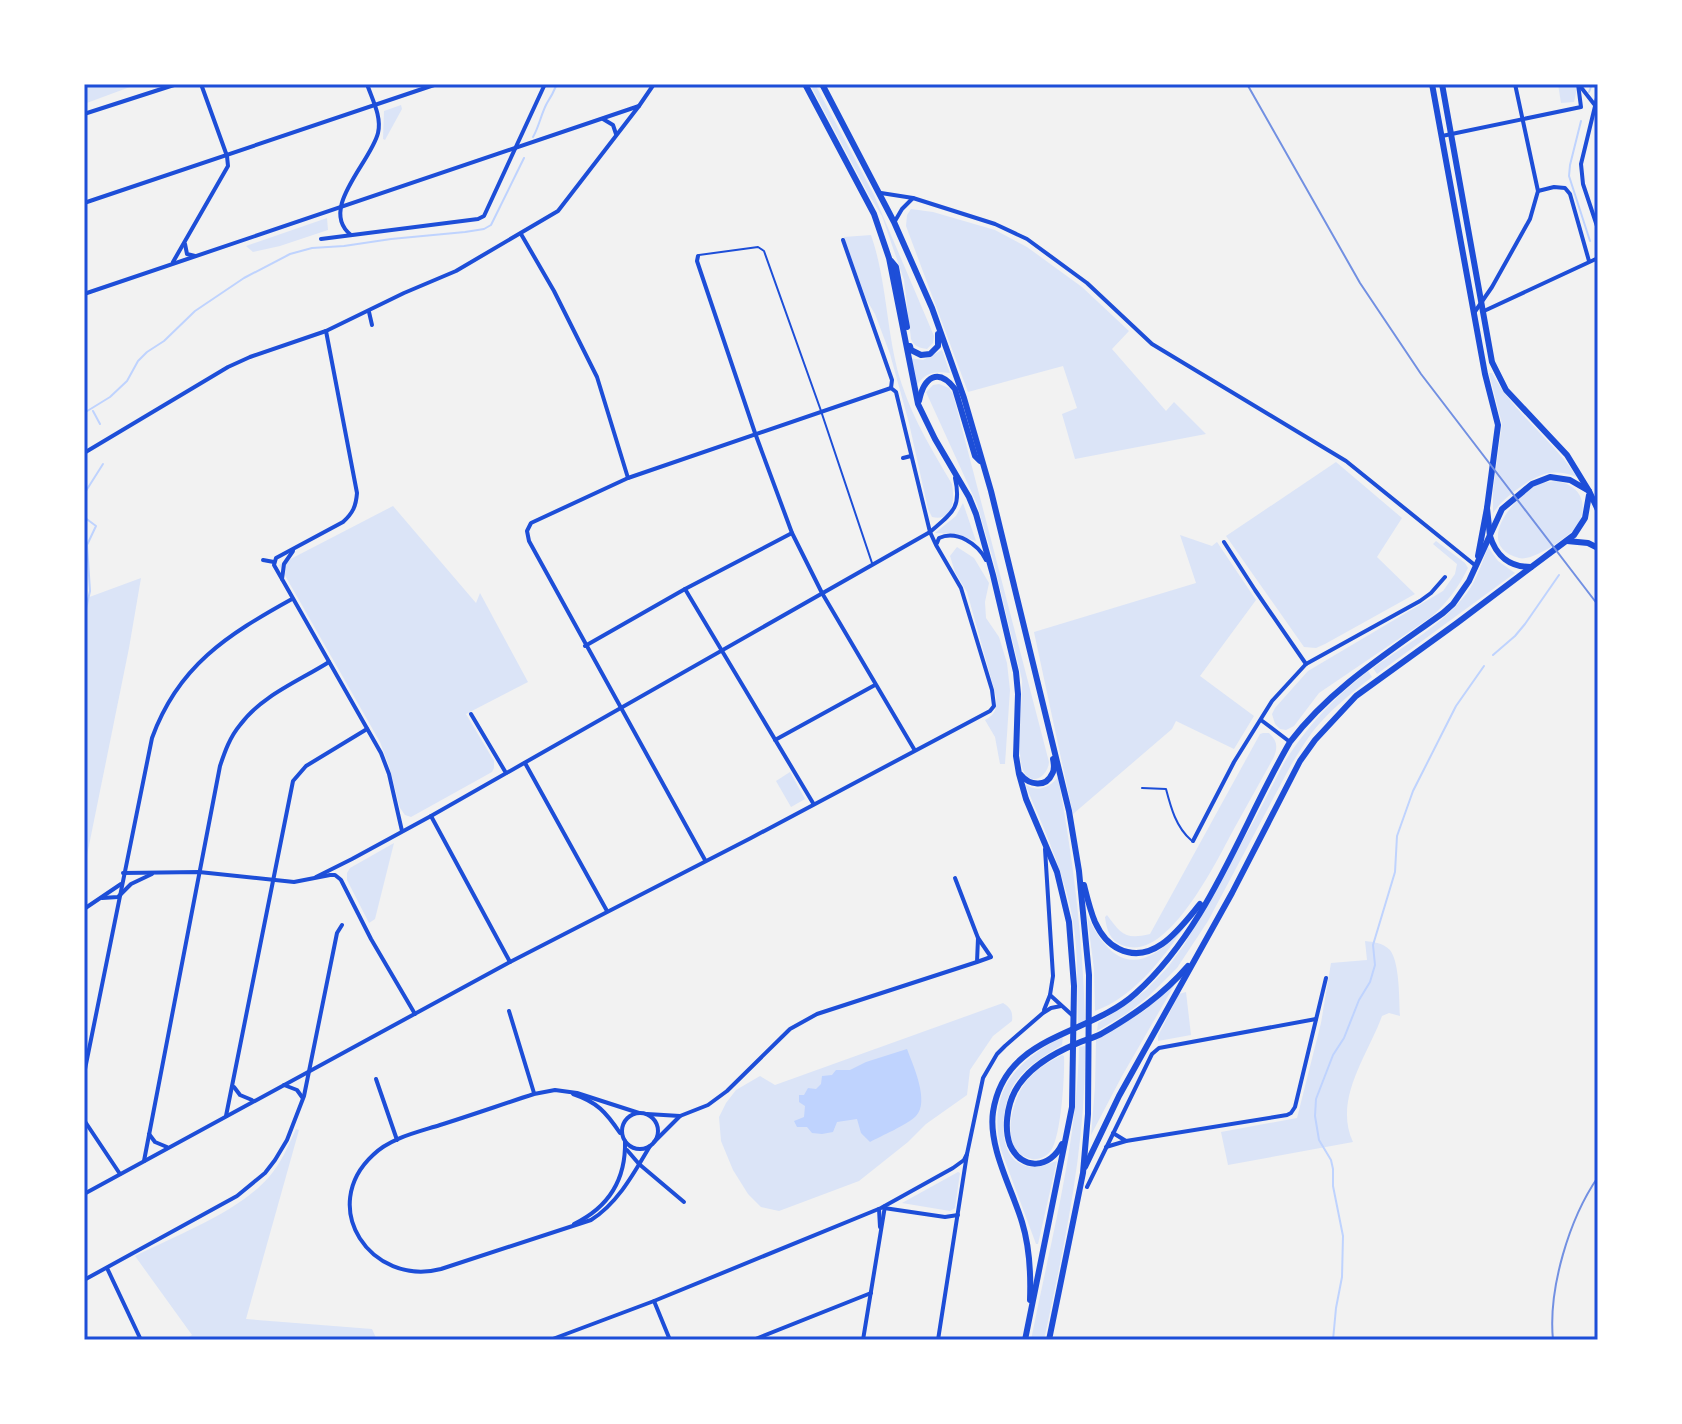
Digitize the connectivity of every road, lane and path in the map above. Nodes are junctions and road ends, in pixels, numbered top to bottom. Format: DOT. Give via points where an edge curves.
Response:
graph roads {
  1 [pos="177,84"];
  2 [pos="201,84"];
  3 [pos="367,84"];
  4 [pos="437,84"];
  5 [pos="545,84"];
  6 [pos="654,84"];
  7 [pos="805,84"];
  8 [pos="822,84"];
  9 [pos="1432,84"];
  10 [pos="1442,84"];
  11 [pos="1515,84"];
  12 [pos="1578,84"];
  13 [pos="1598,94"];
  14 [pos="1595,104"];
  15 [pos="374,106"];
  16 [pos="639,106"];
  17 [pos="84,114"];
  18 [pos="603,119"];
  19 [pos="1522,119"];
  20 [pos="1454,133"];
  21 [pos="617,135"];
  22 [pos="1442,136"];
  23 [pos="516,148"];
  24 [pos="227,156"];
  25 [pos="1538,191"];
  26 [pos="878,193"];
  27 [pos="913,198"];
  28 [pos="84,203"];
  29 [pos="340,208"];
  30 [pos="894,222"];
  31 [pos="1598,229"];
  32 [pos="521,234"];
  33 [pos="351,235"];
  34 [pos="321,239"];
  35 [pos="843,240"];
  36 [pos="185,241"];
  37 [pos="197,256"];
  38 [pos="698,256"];
  39 [pos="889,258"];
  40 [pos="1598,258"];
  41 [pos="1589,262"];
  42 [pos="172,264"];
  43 [pos="84,294"];
  44 [pos="1481,303"];
  45 [pos="932,308"];
  46 [pos="1483,311"];
  47 [pos="369,312"];
  48 [pos="1474,313"];
  49 [pos="372,325"];
  50 [pos="326,331"];
  51 [pos="891,388"];
  52 [pos="918,404"];
  53 [pos="821,411"];
  54 [pos="755,433"];
  55 [pos="84,453"];
  56 [pos="911,456"];
  57 [pos="903,458"];
  58 [pos="982,464"];
  59 [pos="954,472"];
  60 [pos="628,478"];
  61 [pos="1589,491"];
  62 [pos="1487,508"];
  63 [pos="1598,510"];
  64 [pos="930,532"];
  65 [pos="792,533"];
  66 [pos="1490,536"];
  67 [pos="1567,541"];
  68 [pos="1224,542"];
  69 [pos="936,545"];
  70 [pos="296,547"];
  71 [pos="1598,548"];
  72 [pos="263,560"];
  73 [pos="274,564"];
  74 [pos="873,565"];
  75 [pos="1476,566"];
  76 [pos="1531,567"];
  77 [pos="265,568"];
  78 [pos="993,575"];
  79 [pos="1445,577"];
  80 [pos="282,581"];
  81 [pos="685,589"];
  82 [pos="822,593"];
  83 [pos="292,599"];
  84 [pos="585,646"];
  85 [pos="722,651"];
  86 [pos="329,662"];
  87 [pos="1306,664"];
  88 [pos="875,685"];
  89 [pos="620,707"];
  90 [pos="471,714"];
  91 [pos="1261,720"];
  92 [pos="367,729"];
  93 [pos="1049,731"];
  94 [pos="775,740"];
  95 [pos="1290,742"];
  96 [pos="914,750"];
  97 [pos="1016,756"];
  98 [pos="524,762"];
  99 [pos="506,773"];
  100 [pos="1142,788"];
  101 [pos="814,804"];
  102 [pos="431,816"];
  103 [pos="402,831"];
  104 [pos="1043,839"];
  105 [pos="1193,841"];
  106 [pos="352,859"];
  107 [pos="705,860"];
  108 [pos="1079,871"];
  109 [pos="199,872"];
  110 [pos="123,873"];
  111 [pos="154,873"];
  112 [pos="316,877"];
  113 [pos="955,878"];
  114 [pos="340,879"];
  115 [pos="272,880"];
  116 [pos="121,884"];
  117 [pos="1213,889"];
  118 [pos="118,897"];
  119 [pos="102,898"];
  120 [pos="84,909"];
  121 [pos="116,910"];
  122 [pos="607,911"];
  123 [pos="342,925"];
  124 [pos="978,938"];
  125 [pos="1198,954"];
  126 [pos="510,962"];
  127 [pos="977,962"];
  128 [pos="1326,978"];
  129 [pos="1050,995"];
  130 [pos="1061,1006"];
  131 [pos="509,1011"];
  132 [pos="1043,1013"];
  133 [pos="415,1014"];
  134 [pos="1316,1019"];
  135 [pos="1076,1021"];
  136 [pos="310,1070"];
  137 [pos="84,1074"];
  138 [pos="376,1079"];
  139 [pos="233,1085"];
  140 [pos="283,1085"];
  141 [pos="555,1090"];
  142 [pos="534,1094"];
  143 [pos="256,1100"];
  144 [pos="303,1100"];
  145 [pos="642,1114"];
  146 [pos="226,1116"];
  147 [pos="680,1116"];
  148 [pos="84,1120"];
  149 [pos="1070,1120"];
  150 [pos="148,1132"];
  151 [pos="1113,1133"];
  152 [pos="624,1139"];
  153 [pos="397,1140"];
  154 [pos="1126,1141"];
  155 [pos="652,1144"];
  156 [pos="1106,1147"];
  157 [pos="168,1148"];
  158 [pos="625,1148"];
  159 [pos="967,1154"];
  160 [pos="144,1161"];
  161 [pos="639,1164"];
  162 [pos="1083,1173"];
  163 [pos="120,1174"];
  164 [pos="1084,1184"];
  165 [pos="84,1194"];
  166 [pos="684,1202"];
  167 [pos="883,1208"];
  168 [pos="959,1213"];
  169 [pos="565,1228"];
  170 [pos="107,1268"];
  171 [pos="84,1280"];
  172 [pos="871,1293"];
  173 [pos="654,1301"];
  174 [pos="1028,1325"];
  175 [pos="141,1340"];
  176 [pos="550,1340"];
  177 [pos="670,1340"];
  178 [pos="753,1340"];
  179 [pos="863,1340"];
  180 [pos="938,1340"];
  181 [pos="1025,1340"];
  182 [pos="1049,1340"];
  1 -- 17 [label="street"];
  2 -- 24 [label="street"];
  3 -- 15 [label="street"];
  4 -- 15 [label="street"];
  5 -- 23 [label="street"];
  6 -- 16 [label="street"];
  7 -- 39 [label="main road" via="874,214"];
  8 -- 26 [label="main road"];
  9 -- 22 [label="main road"];
  10 -- 20 [label="main road"];
  11 -- 19 [label="street"];
  12 -- 14 [label="street"];
  12 -- 19 [label="street" via="1581,107"];
  13 -- 14 [label="street"];
  14 -- 31 [label="street" via="1581,164"];
  15 -- 24 [label="street"];
  15 -- 29 [label="street" via="379,122 376,139"];
  16 -- 18 [label="street"];
  16 -- 21 [label="street"];
  18 -- 21 [label="street"];
  18 -- 23 [label="street"];
  19 -- 20 [label="street"];
  19 -- 25 [label="street"];
  20 -- 22 [label="street"];
  20 -- 44 [label="main road"];
  21 -- 32 [label="street" via="558,211"];
  22 -- 48 [label="main road"];
  23 -- 29 [label="street"];
  23 -- 33 [label="street" via="481,218"];
  24 -- 28 [label="street"];
  24 -- 36 [label="street" via="227,171"];
  25 -- 41 [label="street" via="1565,188 1570,194"];
  25 -- 44 [label="street" via="1530,219"];
  26 -- 27 [label="street"];
  26 -- 30 [label="main road"];
  27 -- 30 [label="street"];
  27 -- 75 [label="street" via="1027,239 1087,283 1152,344 1346,461"];
  29 -- 33 [label="street" via="342,225"];
  29 -- 37 [label="street"];
  30 -- 45 [label="main road"];
  32 -- 47 [label="street"];
  32 -- 60 [label="street" via="597,377"];
  33 -- 34 [label="street"];
  35 -- 51 [label="street" via="881,344"];
  36 -- 37 [label="street" via="187,254"];
  36 -- 42 [label="street"];
  37 -- 42 [label="street"];
  38 -- 53 [label="lane" via="762,248"];
  38 -- 54 [label="street"];
  39 -- 45 [label="main road" via="896,267 911,350 917,354 930,354 938,346"];
  39 -- 52 [label="main road"];
  40 -- 41 [label="street"];
  41 -- 46 [label="street"];
  42 -- 43 [label="street"];
  44 -- 46 [label="main road"];
  44 -- 48 [label="street"];
  45 -- 58 [label="main road"];
  46 -- 48 [label="street"];
  46 -- 61 [label="main road" via="1492,362 1506,390 1567,455"];
  47 -- 49 [label="street"];
  47 -- 50 [label="street"];
  48 -- 62 [label="main road" via="1498,425"];
  50 -- 55 [label="street" via="228,367"];
  50 -- 70 [label="street" via="356,506 343,522"];
  51 -- 53 [label="street"];
  51 -- 56 [label="street"];
  52 -- 58 [label="main road" via="926,381 949,381"];
  52 -- 59 [label="main road"];
  53 -- 54 [label="street"];
  53 -- 74 [label="lane"];
  54 -- 60 [label="street"];
  54 -- 65 [label="street"];
  56 -- 57 [label="street"];
  56 -- 64 [label="street"];
  58 -- 93 [label="main road"];
  59 -- 64 [label="street" via="956,507"];
  59 -- 78 [label="main road" via="976,514"];
  60 -- 84 [label="street" via="531,523 527,531"];
  61 -- 63 [label="main road"];
  61 -- 66 [label="main road" via="1564,478 1537,481 1502,509"];
  61 -- 67 [label="main road" via="1584,522"];
  62 -- 66 [label="main road"];
  62 -- 75 [label="main road"];
  64 -- 69 [label="street"];
  64 -- 74 [label="street"];
  65 -- 81 [label="street"];
  65 -- 82 [label="street"];
  66 -- 75 [label="main road"];
  66 -- 76 [label="main road" via="1503,558"];
  67 -- 71 [label="main road"];
  67 -- 76 [label="main road"];
  68 -- 87 [label="street"];
  69 -- 78 [label="street" via="945,535 970,542 983,553"];
  69 -- 96 [label="street" via="961,588 994,706"];
  70 -- 73 [label="street"];
  70 -- 80 [label="street" via="284,564"];
  72 -- 73 [label="street"];
  73 -- 77 [label="street"];
  73 -- 80 [label="street"];
  74 -- 82 [label="street"];
  75 -- 95 [label="main road" via="1453,604 1335,694"];
  76 -- 125 [label="main road" via="1378,678 1328,724 1300,761"];
  78 -- 97 [label="main road" via="1016,672"];
  79 -- 87 [label="street" via="1420,601"];
  80 -- 83 [label="street"];
  81 -- 84 [label="street"];
  81 -- 85 [label="street"];
  82 -- 85 [label="street"];
  82 -- 88 [label="street"];
  83 -- 86 [label="street"];
  83 -- 110 [label="street" via="199,661 161,713"];
  84 -- 89 [label="street"];
  85 -- 89 [label="street"];
  85 -- 94 [label="street"];
  86 -- 92 [label="street"];
  86 -- 109 [label="street" via="270,697 239,726 220,766"];
  87 -- 91 [label="street"];
  88 -- 94 [label="street"];
  88 -- 96 [label="street"];
  89 -- 98 [label="street"];
  89 -- 107 [label="street"];
  90 -- 99 [label="street"];
  91 -- 95 [label="street"];
  91 -- 105 [label="street"];
  92 -- 103 [label="street" via="389,774"];
  92 -- 115 [label="street" via="306,766 293,781"];
  93 -- 97 [label="main road" via="1054,768 1047,780 1026,781"];
  93 -- 108 [label="main road"];
  94 -- 101 [label="street"];
  95 -- 117 [label="main road"];
  96 -- 101 [label="street"];
  97 -- 104 [label="main road"];
  98 -- 99 [label="street"];
  98 -- 122 [label="street"];
  99 -- 102 [label="street"];
  100 -- 105 [label="lane" via="1166,789 1183,833"];
  101 -- 107 [label="street"];
  102 -- 103 [label="street"];
  102 -- 126 [label="street"];
  103 -- 106 [label="street"];
  104 -- 129 [label="street" via="1053,965"];
  104 -- 135 [label="main road" via="1069,922"];
  106 -- 112 [label="street"];
  106 -- 114 [label="street"];
  107 -- 122 [label="street"];
  108 -- 117 [label="main road" via="1102,934 1126,952 1158,948"];
  108 -- 162 [label="main road" via="1090,1011"];
  109 -- 111 [label="street"];
  109 -- 115 [label="street"];
  109 -- 150 [label="street"];
  110 -- 111 [label="street"];
  110 -- 116 [label="street"];
  111 -- 118 [label="street"];
  112 -- 114 [label="street"];
  112 -- 115 [label="street"];
  113 -- 124 [label="street"];
  114 -- 133 [label="street"];
  115 -- 139 [label="street"];
  116 -- 118 [label="street"];
  116 -- 119 [label="street"];
  117 -- 135 [label="main road" via="1177,950 1133,996 1096,1019"];
  118 -- 119 [label="street"];
  118 -- 121 [label="street"];
  119 -- 120 [label="street"];
  119 -- 121 [label="street"];
  121 -- 137 [label="street"];
  122 -- 126 [label="street"];
  123 -- 136 [label="street"];
  124 -- 127 [label="street"];
  124 -- 127 [label="street" via="991,957"];
  125 -- 149 [label="main road" via="1145,1007 1029,1072 1010,1104 1009,1143 1022,1159 1044,1162 1057,1154"];
  125 -- 162 [label="main road"];
  126 -- 133 [label="street"];
  127 -- 147 [label="street" via="817,1014 790,1029 727,1091"];
  128 -- 134 [label="street"];
  129 -- 130 [label="street"];
  129 -- 132 [label="street"];
  130 -- 132 [label="street"];
  130 -- 135 [label="street"];
  131 -- 142 [label="street"];
  132 -- 159 [label="street" via="988,1069"];
  133 -- 136 [label="street"];
  134 -- 151 [label="street" via="1159,1048"];
  134 -- 154 [label="street" via="1291,1113"];
  135 -- 149 [label="main road"];
  135 -- 174 [label="main road" via="1024,1055 1005,1079 994,1108 996,1145 1029,1250"];
  136 -- 140 [label="street"];
  136 -- 144 [label="street"];
  138 -- 153 [label="street"];
  139 -- 143 [label="street" via="245,1098"];
  139 -- 146 [label="street"];
  140 -- 143 [label="street"];
  140 -- 144 [label="street" via="297,1090"];
  141 -- 142 [label="street"];
  141 -- 145 [label="street"];
  141 -- 152 [label="street" via="592,1102"];
  142 -- 153 [label="street"];
  143 -- 146 [label="street"];
  144 -- 170 [label="street" via="287,1140 265,1173 237,1196"];
  145 -- 147 [label="street"];
  145 -- 152 [label="street" via="624,1123"];
  145 -- 155 [label="street" via="656,1125"];
  146 -- 157 [label="street"];
  147 -- 155 [label="street"];
  148 -- 163 [label="street"];
  149 -- 174 [label="main road"];
  150 -- 157 [label="street"];
  150 -- 160 [label="street"];
  151 -- 154 [label="street"];
  151 -- 156 [label="street"];
  152 -- 155 [label="street" via="636,1149"];
  152 -- 158 [label="street"];
  153 -- 169 [label="street" via="362,1167 352,1187 350,1210 359,1239 389,1265 430,1272"];
  154 -- 156 [label="street"];
  155 -- 161 [label="street"];
  156 -- 164 [label="street"];
  157 -- 160 [label="street"];
  158 -- 161 [label="street"];
  158 -- 169 [label="street" via="614,1191 597,1210"];
  159 -- 167 [label="street" via="953,1168"];
  159 -- 168 [label="street"];
  160 -- 163 [label="street"];
  161 -- 166 [label="street"];
  161 -- 169 [label="street" via="602,1213"];
  162 -- 164 [label="main road"];
  163 -- 165 [label="street"];
  164 -- 182 [label="main road"];
  167 -- 168 [label="street" via="945,1217"];
  167 -- 172 [label="street"];
  167 -- 173 [label="street"];
  168 -- 180 [label="street"];
  170 -- 171 [label="street"];
  170 -- 175 [label="street"];
  172 -- 178 [label="street"];
  172 -- 179 [label="street"];
  173 -- 176 [label="street"];
  173 -- 177 [label="street"];
  174 -- 181 [label="main road"];
}
